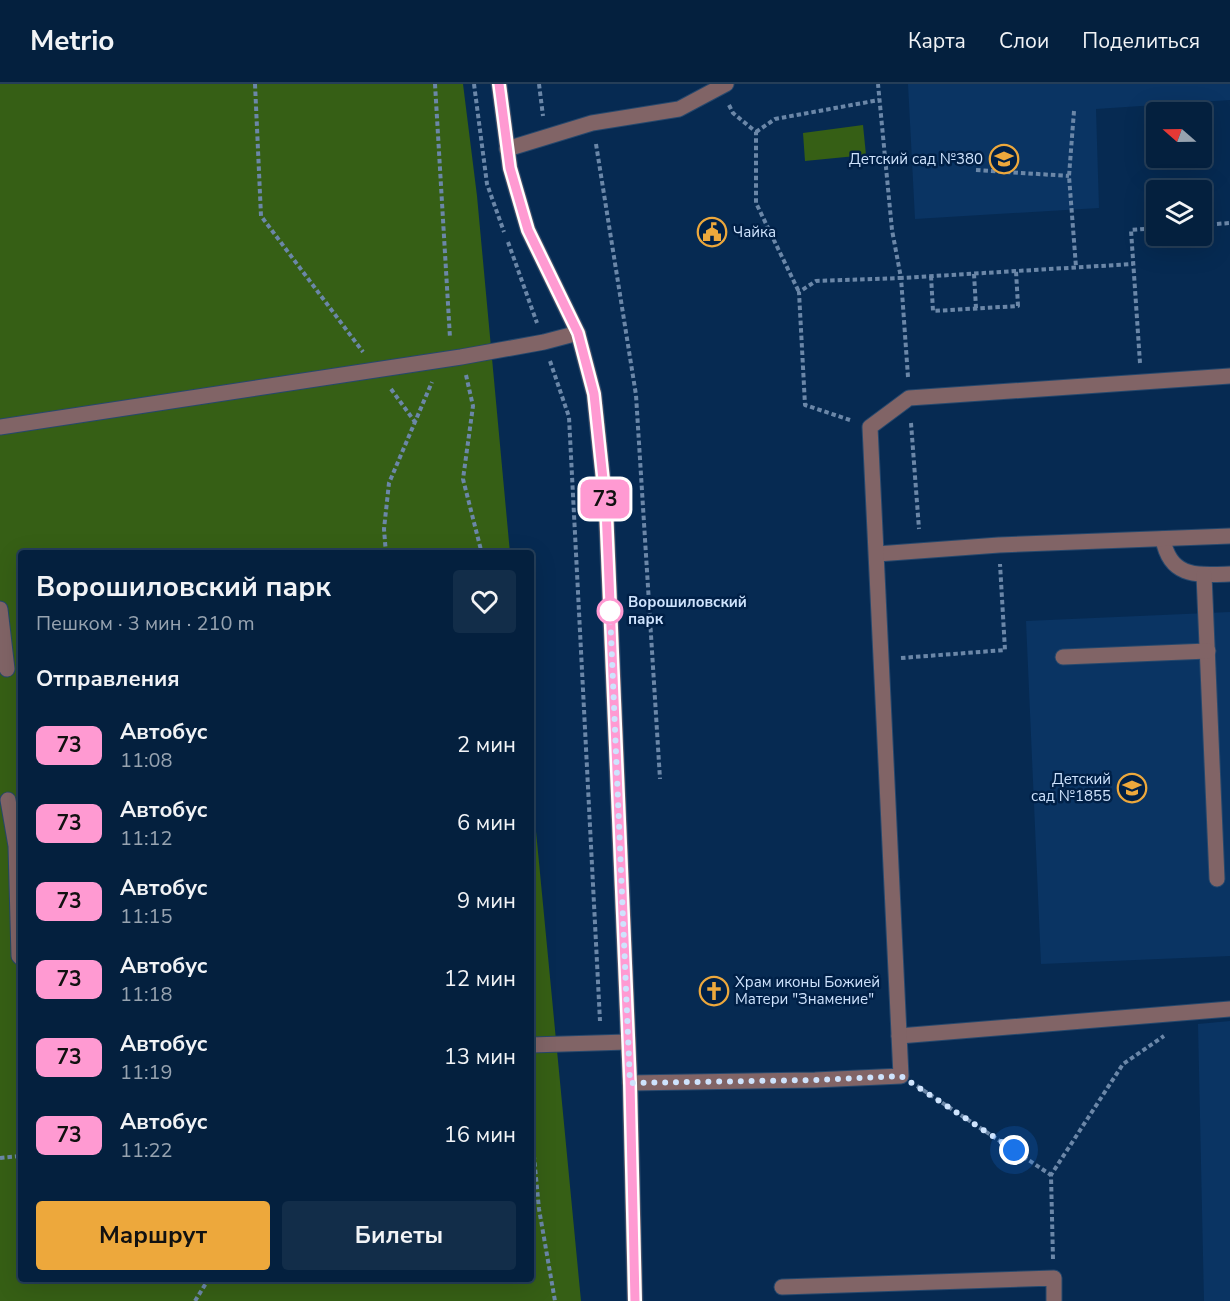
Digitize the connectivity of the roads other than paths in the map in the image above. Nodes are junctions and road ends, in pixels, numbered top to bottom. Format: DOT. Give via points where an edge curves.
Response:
graph roads {
  1 [pos="499,84"];
  2 [pos="722,85"];
  3 [pos="507,149"];
  4 [pos="578,333"];
  5 [pos="1230,376"];
  6 [pos="0,427"];
  7 [pos="1230,536"];
  8 [pos="1163,539"];
  9 [pos="877,554"];
  10 [pos="1230,574"];
  11 [pos="1204,575"];
  12 [pos="0,609"];
  13 [pos="1208,651"];
  14 [pos="1063,657"];
  15 [pos="7,669"];
  16 [pos="8,800"];
  17 [pos="1217,879"];
  18 [pos="18,919"];
  19 [pos="1230,1009"];
  20 [pos="899,1036"];
  21 [pos="627,1042"];
  22 [pos="534,1045"];
  23 [pos="630,1083"];
  24 [pos="782,1287"];
  25 [pos="635,1301"];
  26 [pos="1054,1301"];
  1 -- 3 [label="street"];
  2 -- 3 [label="street" via="679,109 592,123"];
  3 -- 4 [label="street" via="528,230"];
  4 -- 6 [label="street" via="461,357"];
  4 -- 21 [label="street" via="594,394 606,508"];
  5 -- 9 [label="street" via="909,398 870,427"];
  7 -- 8 [label="street"];
  8 -- 9 [label="street"];
  8 -- 11 [label="street" via="1174,565"];
  9 -- 20 [label="street"];
  10 -- 11 [label="street"];
  11 -- 13 [label="street"];
  12 -- 15 [label="street"];
  13 -- 14 [label="street"];
  13 -- 17 [label="street"];
  16 -- 18 [label="street" via="16,846"];
  19 -- 20 [label="street"];
  20 -- 23 [label="street" via="901,1076"];
  21 -- 22 [label="street"];
  21 -- 23 [label="street"];
  23 -- 25 [label="street"];
  24 -- 26 [label="street" via="1054,1278"];
}
